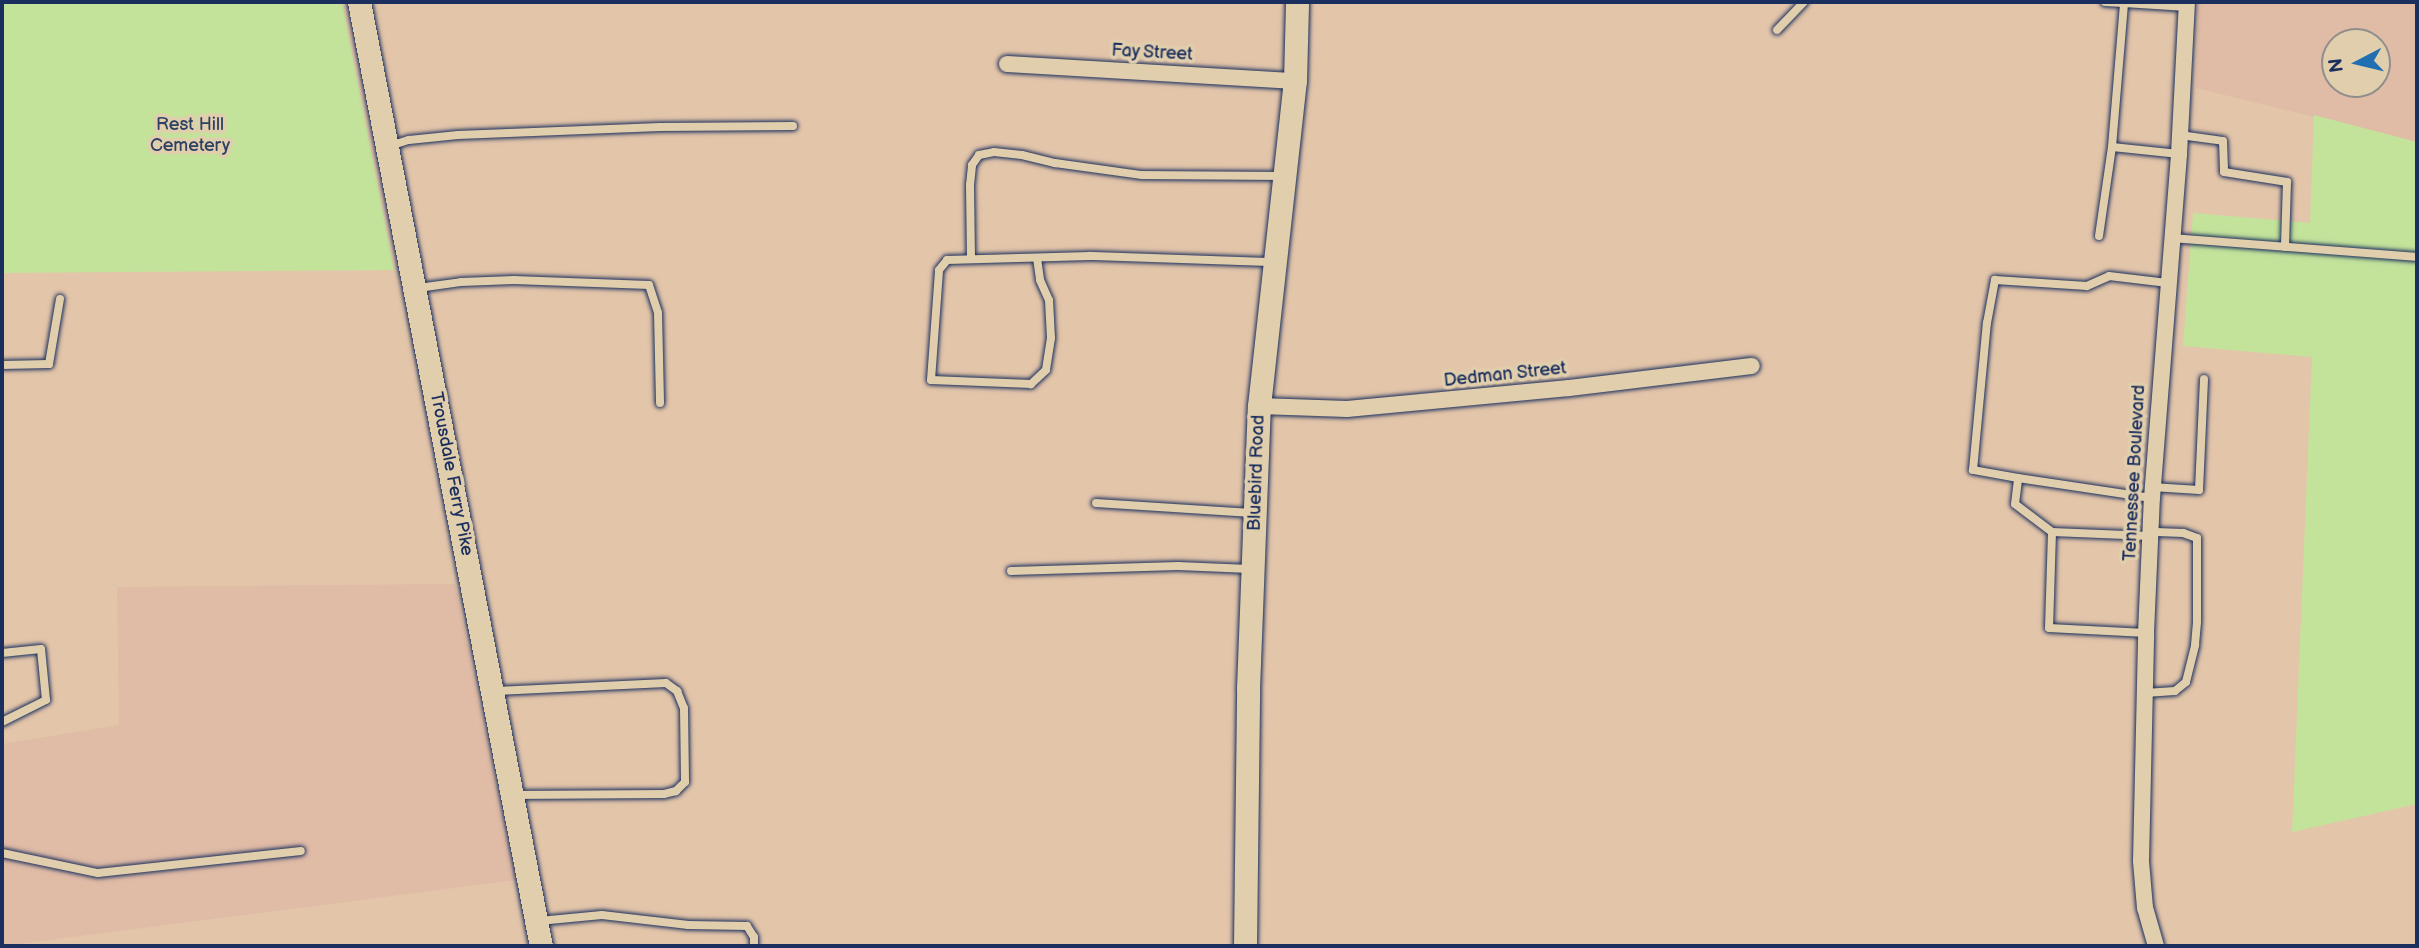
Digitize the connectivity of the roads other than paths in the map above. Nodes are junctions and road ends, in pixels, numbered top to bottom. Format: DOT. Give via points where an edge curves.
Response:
graph roads {
  1 [pos="359,2"];
  2 [pos="1297,2"];
  3 [pos="1804,2"];
  4 [pos="2105,2"];
  5 [pos="2124,3"];
  6 [pos="2187,4"];
  7 [pos="1777,30"];
  8 [pos="1007,64"];
  9 [pos="1295,81"];
  10 [pos="793,126"];
  11 [pos="2180,135"];
  12 [pos="387,147"];
  13 [pos="2112,147"];
  14 [pos="2179,154"];
  15 [pos="1284,177"];
  16 [pos="2099,236"];
  17 [pos="2171,238"];
  18 [pos="2285,247"];
  19 [pos="2417,257"];
  20 [pos="971,258"];
  21 [pos="1037,258"];
  22 [pos="1275,262"];
  23 [pos="2168,283"];
  24 [pos="415,289"];
  25 [pos="61,299"];
  26 [pos="2,365"];
  27 [pos="1752,366"];
  28 [pos="2204,379"];
  29 [pos="660,403"];
  30 [pos="1259,406"];
  31 [pos="2018,478"];
  32 [pos="2152,493"];
  33 [pos="1096,503"];
  34 [pos="1255,513"];
  35 [pos="2052,532"];
  36 [pos="2150,534"];
  37 [pos="1253,569"];
  38 [pos="1011,571"];
  39 [pos="2146,633"];
  40 [pos="2,653"];
  41 [pos="493,691"];
  42 [pos="2145,692"];
  43 [pos="2,722"];
  44 [pos="512,795"];
  45 [pos="301,851"];
  46 [pos="2,853"];
  47 [pos="536,922"];
  48 [pos="541,946"];
  49 [pos="754,946"];
  50 [pos="1245,946"];
  51 [pos="2155,946"];
  1 -- 12 [label="main road, Trousdale Ferry Pike"];
  2 -- 9 [label="main road, Bluebird Road"];
  3 -- 7 [label="lane"];
  4 -- 5 [label="lane"];
  5 -- 6 [label="lane"];
  5 -- 13 [label="lane"];
  6 -- 11 [label="street, Tennessee Boulevard"];
  8 -- 9 [label="street, Fay Street"];
  9 -- 15 [label="main road, Bluebird Road"];
  10 -- 12 [label="lane" via="458,135"];
  11 -- 14 [label="street, Tennessee Boulevard"];
  11 -- 18 [label="lane" via="2223,141 2224,172 2287,182"];
  12 -- 24 [label="main road, Trousdale Ferry Pike"];
  13 -- 14 [label="lane"];
  13 -- 16 [label="lane"];
  14 -- 17 [label="street, Tennessee Boulevard"];
  15 -- 20 [label="lane" via="1142,175 1022,155 979,155 972,165 970,185"];
  15 -- 22 [label="main road, Bluebird Road"];
  17 -- 18 [label="lane"];
  17 -- 23 [label="street, Tennessee Boulevard"];
  18 -- 19 [label="lane"];
  20 -- 21 [label="lane"];
  20 -- 21 [label="lane" via="947,260 939,270 932,380 1031,384 1045,370 1051,338 1049,300"];
  21 -- 22 [label="lane"];
  22 -- 30 [label="main road, Bluebird Road"];
  23 -- 31 [label="lane" via="2109,276 2087,286 1995,281 1973,470"];
  23 -- 32 [label="street, Tennessee Boulevard"];
  24 -- 29 [label="lane" via="514,280 649,285 658,313"];
  24 -- 41 [label="main road, Trousdale Ferry Pike"];
  25 -- 26 [label="lane" via="49,363"];
  27 -- 30 [label="street, Dedman Street" via="1347,409"];
  28 -- 32 [label="lane" via="2199,490"];
  30 -- 34 [label="main road, Bluebird Road"];
  31 -- 32 [label="lane"];
  31 -- 35 [label="lane" via="2015,504"];
  32 -- 36 [label="street, Tennessee Boulevard"];
  33 -- 34 [label="lane"];
  34 -- 37 [label="main road, Bluebird Road"];
  35 -- 36 [label="lane"];
  35 -- 39 [label="lane" via="2049,628"];
  36 -- 39 [label="street, Tennessee Boulevard"];
  36 -- 42 [label="lane" via="2183,533 2197,538 2197,622 2186,682 2175,691"];
  37 -- 38 [label="lane" via="1178,566"];
  37 -- 50 [label="main road, Bluebird Road"];
  39 -- 42 [label="street, Tennessee Boulevard"];
  40 -- 43 [label="lane" via="41,649 46,700"];
  41 -- 44 [label="main road, Trousdale Ferry Pike"];
  41 -- 44 [label="lane" via="666,683 677,691 684,708 685,782 676,791"];
  42 -- 51 [label="street, Tennessee Boulevard" via="2141,861 2145,908"];
  44 -- 47 [label="main road, Trousdale Ferry Pike"];
  45 -- 46 [label="lane" via="98,873"];
  47 -- 48 [label="main road, Trousdale Ferry Pike"];
  47 -- 49 [label="lane" via="602,915 747,926"];
}
